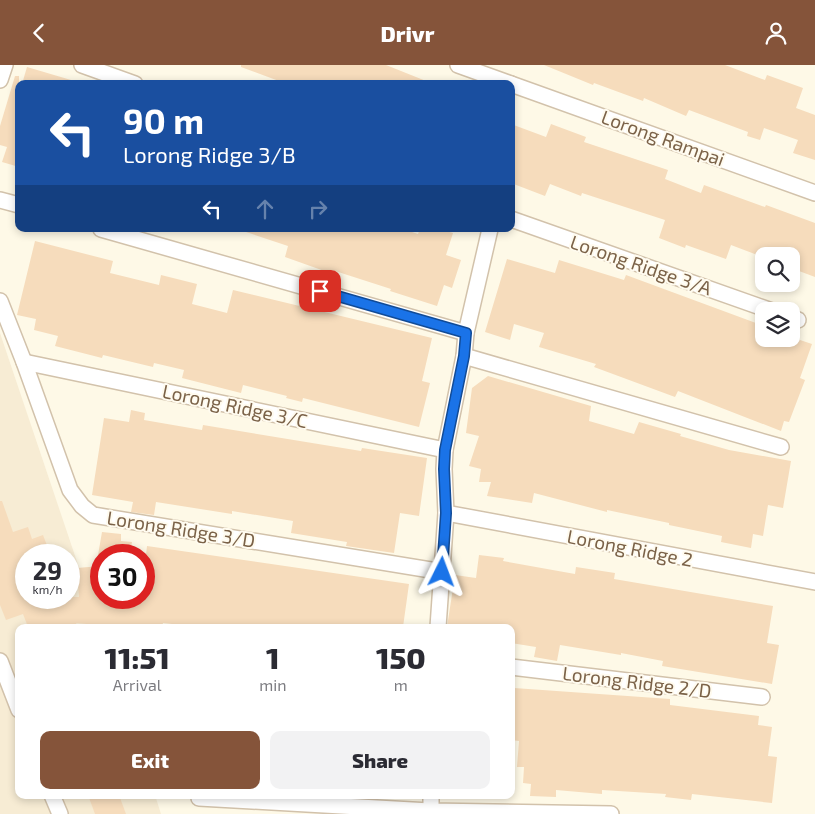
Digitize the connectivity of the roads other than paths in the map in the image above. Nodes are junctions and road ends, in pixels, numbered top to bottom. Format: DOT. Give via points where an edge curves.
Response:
graph roads {
  1 [pos="5,65"];
  2 [pos="82,65"];
  3 [pos="458,65"];
  4 [pos="123,80"];
  5 [pos="500,80"];
  6 [pos="0,81"];
  7 [pos="515,85"];
  8 [pos="815,193"];
  9 [pos="0,200"];
  10 [pos="15,204"];
  11 [pos="515,220"];
  12 [pos="112,232"];
  13 [pos="489,232"];
  14 [pos="0,301"];
  15 [pos="755,305"];
  16 [pos="466,333"];
  17 [pos="464,356"];
  18 [pos="24,362"];
  19 [pos="781,447"];
  20 [pos="445,450"];
  21 [pos="446,513"];
  22 [pos="442,572"];
  23 [pos="815,582"];
  24 [pos="438,624"];
  25 [pos="0,661"];
  26 [pos="515,667"];
  27 [pos="4,687"];
  28 [pos="762,697"];
  29 [pos="15,704"];
  30 [pos="54,799"];
  31 [pos="199,799"];
  32 [pos="431,799"];
  33 [pos="430,812"];
  34 [pos="60,814"];
  35 [pos="611,814"];
  1 -- 6 [label="street"];
  2 -- 4 [label="street"];
  3 -- 5 [label="street, Lorong Rampai"];
  7 -- 8 [label="street, Lorong Rampai"];
  9 -- 10 [label="street"];
  11 -- 15 [label="street, Lorong Ridge 3/A"];
  12 -- 16 [label="street"];
  13 -- 16 [label="street"];
  14 -- 18 [label="street, Lorong Ridge 3/D"];
  16 -- 17 [label="street"];
  17 -- 19 [label="street"];
  17 -- 20 [label="street"];
  18 -- 20 [label="street, Lorong Ridge 3/C"];
  18 -- 22 [label="street, Lorong Ridge 3/D" via="70,490 94,515"];
  20 -- 21 [label="street"];
  21 -- 22 [label="street"];
  21 -- 23 [label="street, Lorong Ridge 2"];
  22 -- 24 [label="street"];
  25 -- 27 [label="street"];
  26 -- 28 [label="street, Lorong Ridge 2/D"];
  27 -- 29 [label="street"];
  30 -- 34 [label="street"];
  31 -- 33 [label="street"];
  32 -- 33 [label="street"];
  33 -- 35 [label="street"];
}
